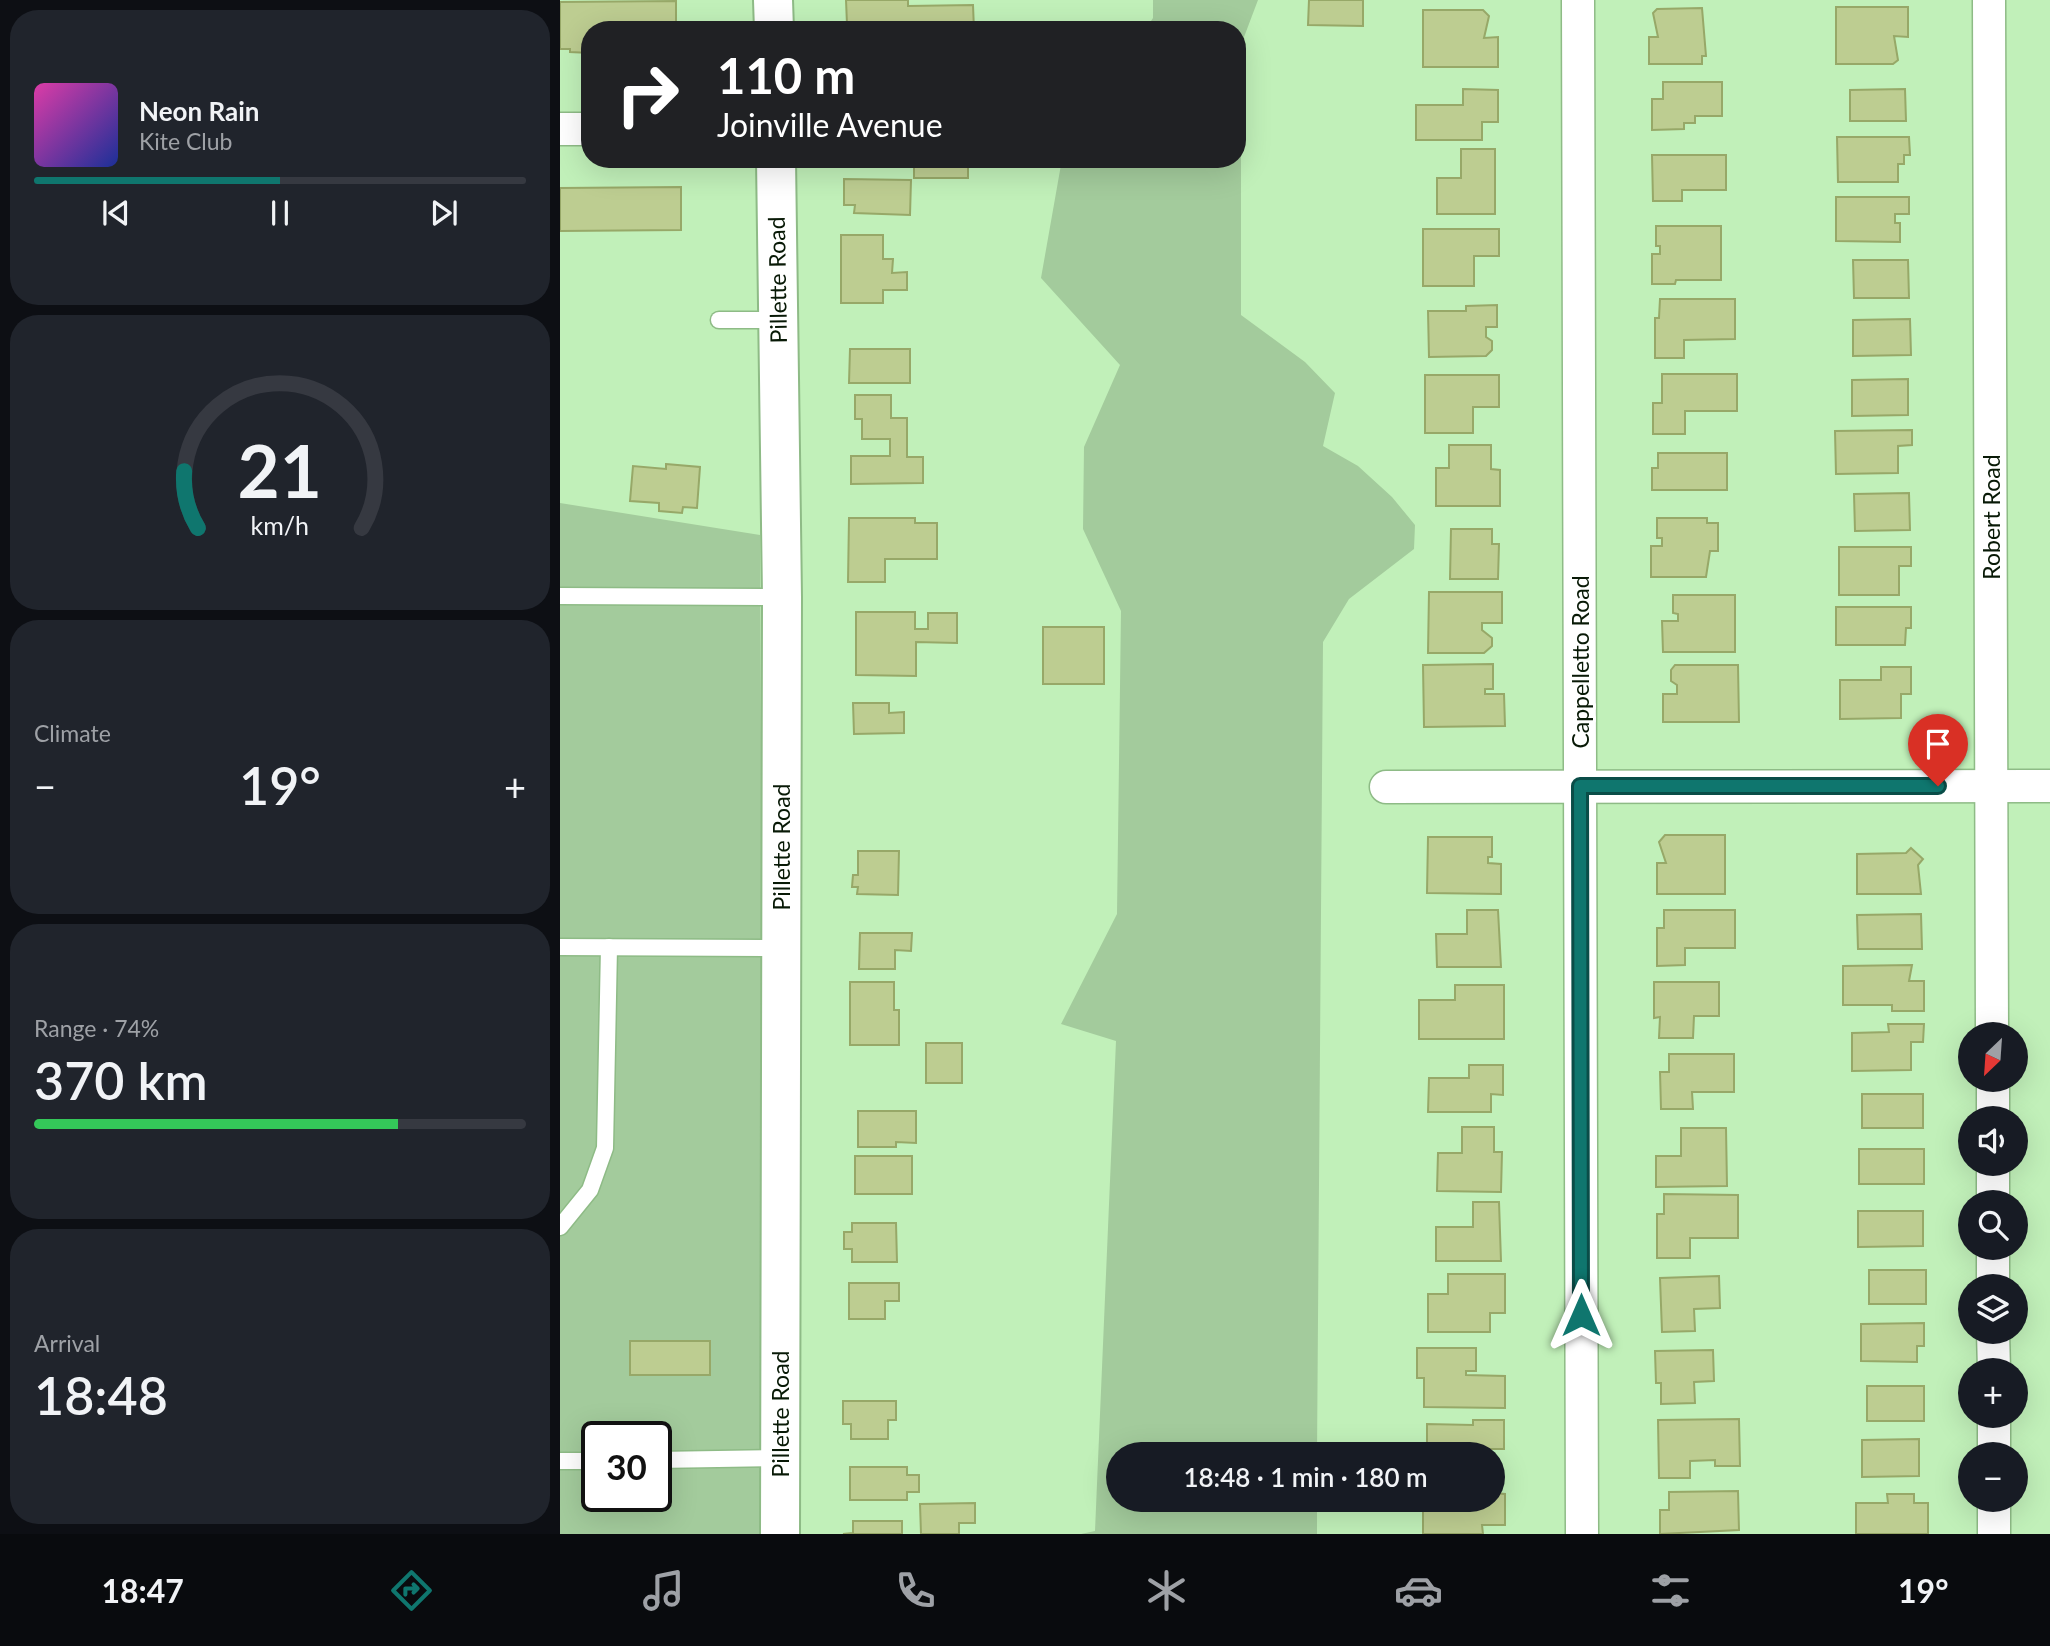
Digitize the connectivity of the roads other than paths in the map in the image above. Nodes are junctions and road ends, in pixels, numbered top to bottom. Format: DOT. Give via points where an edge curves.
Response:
graph roads {
  1 [pos="773,0"];
  2 [pos="1578,0"];
  3 [pos="1989,0"];
  4 [pos="774,21"];
  5 [pos="560,129"];
  6 [pos="581,130"];
  7 [pos="776,168"];
  8 [pos="719,320"];
  9 [pos="778,320"];
  10 [pos="560,596"];
  11 [pos="782,597"];
  12 [pos="1580,786"];
  13 [pos="1992,786"];
  14 [pos="2050,786"];
  15 [pos="1386,787"];
  16 [pos="560,947"];
  17 [pos="609,947"];
  18 [pos="781,947"];
  19 [pos="1993,1022"];
  20 [pos="560,1227"];
  21 [pos="780,1458"];
  22 [pos="672,1460"];
  23 [pos="560,1461"];
  24 [pos="581,1461"];
  25 [pos="1994,1512"];
  26 [pos="780,1534"];
  27 [pos="1582,1534"];
  28 [pos="1994,1534"];
  1 -- 4 [label="street"];
  2 -- 12 [label="street, Cappelletto Road"];
  3 -- 13 [label="street, Robert Road"];
  5 -- 6 [label="street"];
  7 -- 9 [label="street, Pillette Road"];
  8 -- 9 [label="lane"];
  9 -- 11 [label="street, Pillette Road"];
  10 -- 11 [label="lane"];
  11 -- 18 [label="street, Pillette Road"];
  12 -- 13 [label="street"];
  12 -- 15 [label="street"];
  12 -- 27 [label="street, Cappelletto Road"];
  13 -- 14 [label="street"];
  13 -- 19 [label="street, Robert Road"];
  16 -- 17 [label="lane"];
  17 -- 18 [label="lane"];
  17 -- 20 [label="lane" via="605,1148 590,1189"];
  18 -- 21 [label="street, Pillette Road"];
  21 -- 22 [label="lane"];
  21 -- 26 [label="street, Pillette Road"];
  23 -- 24 [label="lane"];
  25 -- 28 [label="street"];
}
